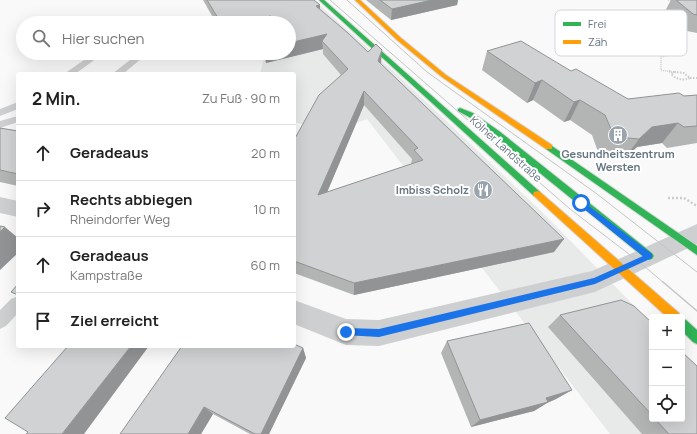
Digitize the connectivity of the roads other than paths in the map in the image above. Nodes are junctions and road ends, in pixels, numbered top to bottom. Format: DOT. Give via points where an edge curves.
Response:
graph roads {
  1 [pos="321,0"];
  2 [pos="357,0"];
  3 [pos="90,60"];
  4 [pos="135,60"];
  5 [pos="72,72"];
  6 [pos="120,72"];
  7 [pos="436,102"];
  8 [pos="16,106"];
  9 [pos="0,113"];
  10 [pos="16,120"];
  11 [pos="0,125"];
  12 [pos="0,205"];
  13 [pos="16,209"];
  14 [pos="693,241"];
  15 [pos="649,256"];
  16 [pos="621,269"];
  17 [pos="16,304"];
  18 [pos="296,313"];
  19 [pos="672,314"];
  20 [pos="0,321"];
  21 [pos="685,327"];
  22 [pos="697,338"];
  1 -- 7 [label="main road, Kölner Landstraße"];
  2 -- 14 [label="main road, Kölner Landstraße" via="398,39 444,76"];
  3 -- 5 [label="lane"];
  4 -- 6 [label="lane"];
  7 -- 15 [label="main road" via="471,115 496,133"];
  7 -- 16 [label="main road, Kölner Landstraße"];
  8 -- 9 [label="lane"];
  10 -- 11 [label="lane"];
  12 -- 13 [label="street"];
  14 -- 15 [label="street"];
  15 -- 16 [label="street"];
  16 -- 18 [label="street" via="595,281 379,333 346,332"];
  16 -- 19 [label="main road, Kölner Landstraße"];
  17 -- 20 [label="lane"];
  21 -- 22 [label="main road"];
}
